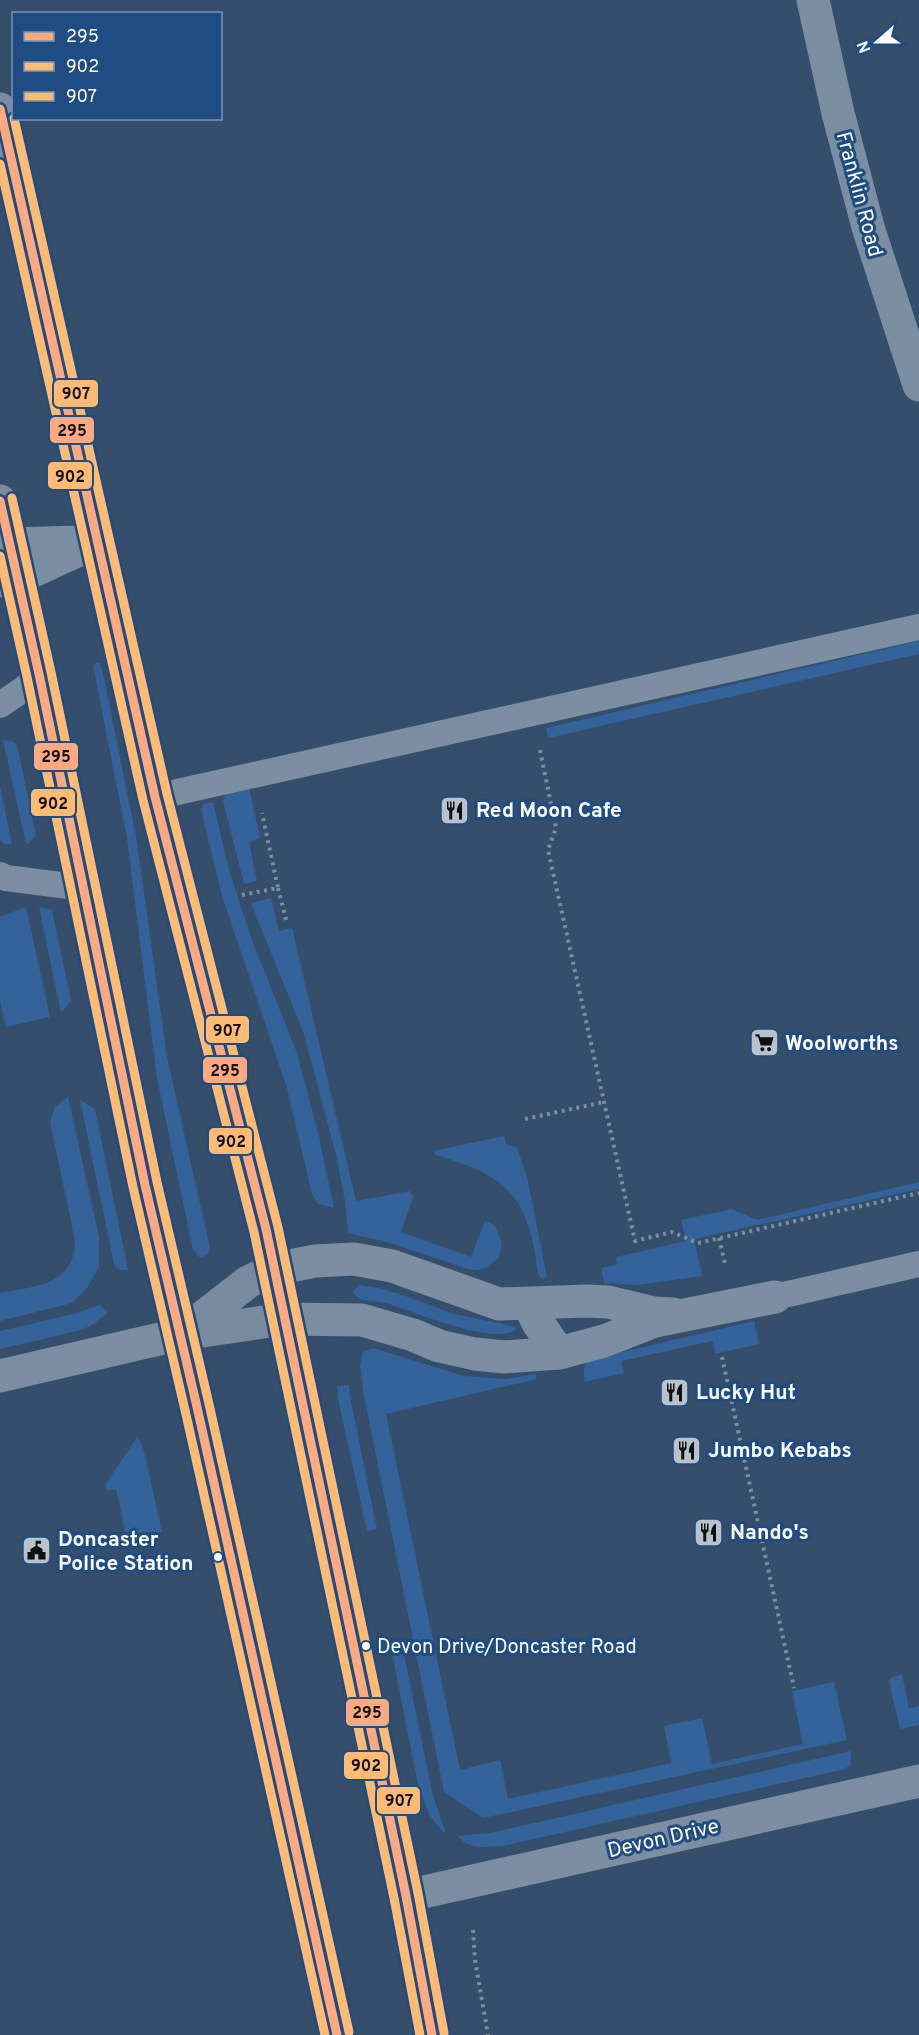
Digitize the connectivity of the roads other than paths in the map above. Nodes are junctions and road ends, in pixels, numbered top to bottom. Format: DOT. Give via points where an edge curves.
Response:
graph roads {
  1 [pos="813,0"];
  2 [pos="0,109"];
  3 [pos="919,385"];
  4 [pos="0,501"];
  5 [pos="96,542"];
  6 [pos="5,545"];
  7 [pos="9,579"];
  8 [pos="919,627"];
  9 [pos="39,674"];
  10 [pos="0,705"];
  11 [pos="155,797"];
  12 [pos="3,877"];
  13 [pos="84,888"];
  14 [pos="919,1264"];
  15 [pos="274,1269"];
  16 [pos="775,1297"];
  17 [pos="571,1301"];
  18 [pos="529,1304"];
  19 [pos="678,1315"];
  20 [pos="284,1319"];
  21 [pos="181,1334"];
  22 [pos="559,1353"];
  23 [pos="0,1376"];
  24 [pos="919,1781"];
  25 [pos="406,1896"];
  26 [pos="337,2035"];
  27 [pos="432,2035"];
  1 -- 3 [label="street, Franklin Road" via="868,227"];
  2 -- 5 [label="main road"];
  4 -- 6 [label="main road"];
  5 -- 6 [label="street"];
  5 -- 7 [label="street"];
  5 -- 11 [label="main road"];
  6 -- 7 [label="main road"];
  7 -- 9 [label="main road"];
  8 -- 11 [label="lane"];
  9 -- 10 [label="lane"];
  9 -- 13 [label="main road"];
  11 -- 15 [label="main road"];
  12 -- 13 [label="lane"];
  13 -- 21 [label="main road" via="145,1185"];
  14 -- 16 [label="lane"];
  15 -- 18 [label="street" via="354,1259 392,1266 499,1304"];
  15 -- 20 [label="main road"];
  15 -- 21 [label="main road" via="248,1282"];
  16 -- 19 [label="street"];
  17 -- 18 [label="street"];
  17 -- 19 [label="street" via="608,1302"];
  17 -- 22 [label="street" via="570,1320"];
  18 -- 22 [label="street"];
  19 -- 22 [label="street"];
  20 -- 21 [label="main road"];
  20 -- 22 [label="street" via="362,1320 475,1354 504,1357"];
  20 -- 25 [label="main road"];
  21 -- 23 [label="street"];
  21 -- 26 [label="main road"];
  24 -- 25 [label="street, Devon Drive"];
  25 -- 27 [label="main road"];
}
